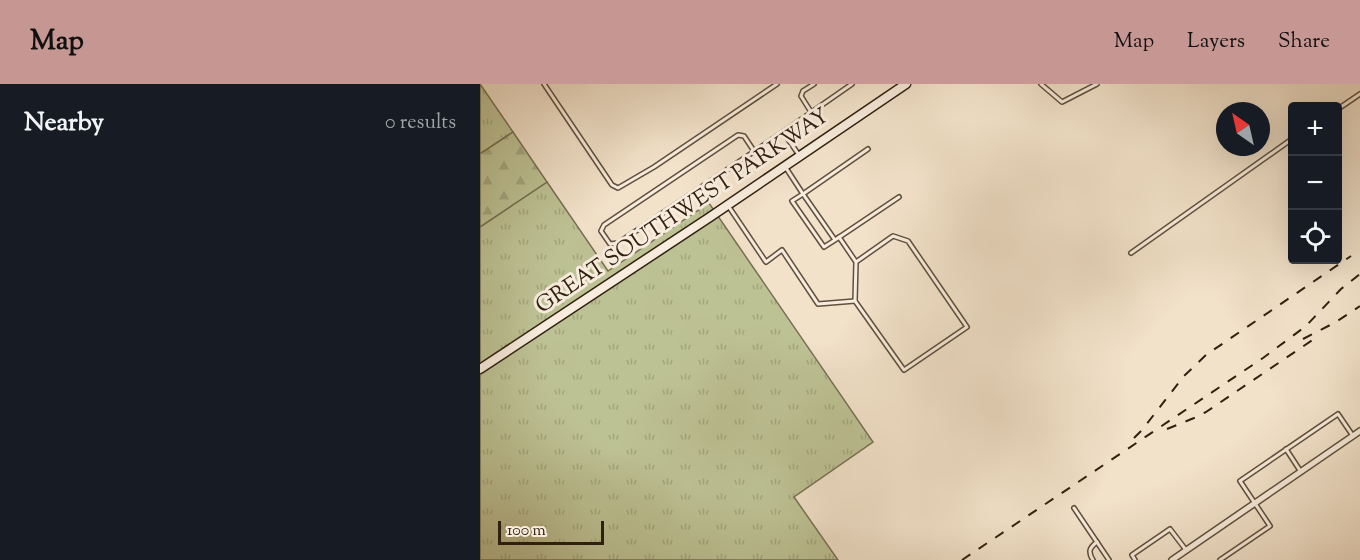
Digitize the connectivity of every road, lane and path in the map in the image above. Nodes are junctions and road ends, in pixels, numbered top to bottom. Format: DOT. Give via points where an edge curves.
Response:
graph roads {
  1 [pos="544,84"];
  2 [pos="777,84"];
  3 [pos="813,84"];
  4 [pos="852,84"];
  5 [pos="906,84"];
  6 [pos="1041,84"];
  7 [pos="1097,84"];
  8 [pos="1360,94"];
  9 [pos="1342,106"];
  10 [pos="811,112"];
  11 [pos="783,132"];
  12 [pos="1288,142"];
  13 [pos="868,149"];
  14 [pos="754,151"];
  15 [pos="800,156"];
  16 [pos="785,166"];
  17 [pos="803,194"];
  18 [pos="899,197"];
  19 [pos="728,205"];
  20 [pos="839,237"];
  21 [pos="835,240"];
  22 [pos="1131,252"];
  23 [pos="856,262"];
  24 [pos="855,301"];
  25 [pos="480,369"];
  26 [pos="1360,431"];
  27 [pos="1353,436"];
  28 [pos="1286,449"];
  29 [pos="1301,472"];
  30 [pos="1255,504"];
  31 [pos="1074,508"];
  32 [pos="1097,542"];
  33 [pos="1186,550"];
  34 [pos="1093,560"];
  35 [pos="1109,560"];
  36 [pos="1135,560"];
  37 [pos="1172,560"];
  38 [pos="1220,560"];
  1 -- 2 [label="lane" via="612,185 618,188"];
  3 -- 10 [label="lane" via="801,96"];
  4 -- 10 [label="lane"];
  5 -- 15 [label="street, GREAT SOUTHWEST PARKWAY"];
  6 -- 7 [label="lane" via="1062,102"];
  8 -- 9 [label="lane"];
  10 -- 11 [label="lane"];
  11 -- 14 [label="lane"];
  11 -- 15 [label="lane"];
  12 -- 22 [label="lane"];
  13 -- 17 [label="lane"];
  14 -- 14 [label="lane" via="618,243 610,244 600,231 603,225 738,135 744,136"];
  15 -- 16 [label="street, GREAT SOUTHWEST PARKWAY"];
  16 -- 17 [label="lane"];
  16 -- 19 [label="street, GREAT SOUTHWEST PARKWAY"];
  17 -- 21 [label="lane"];
  17 -- 21 [label="lane" via="792,201 824,247"];
  18 -- 20 [label="lane"];
  19 -- 24 [label="lane" via="766,262 782,250 818,304"];
  19 -- 25 [label="street, GREAT SOUTHWEST PARKWAY"];
  20 -- 21 [label="lane"];
  20 -- 23 [label="lane"];
  23 -- 24 [label="lane"];
  23 -- 24 [label="lane" via="893,236 908,241 967,327 904,370"];
  26 -- 27 [label="street"];
  27 -- 28 [label="lane" via="1338,414"];
  27 -- 29 [label="street"];
  28 -- 29 [label="lane"];
  28 -- 30 [label="lane" via="1240,481"];
  29 -- 30 [label="street"];
  30 -- 33 [label="street"];
  30 -- 38 [label="lane" via="1270,526"];
  31 -- 32 [label="lane"];
  32 -- 34 [label="lane" via="1090,549"];
  32 -- 35 [label="lane"];
  33 -- 36 [label="lane" via="1170,529 1132,555"];
  33 -- 37 [label="street"];
}
